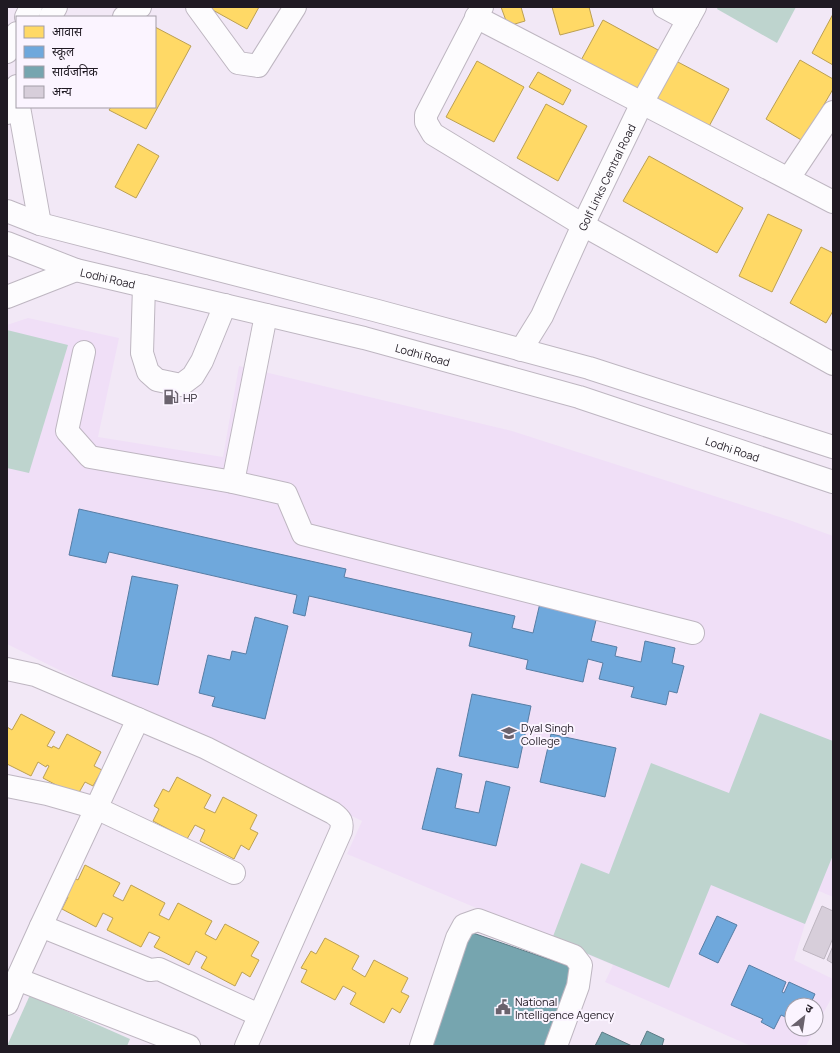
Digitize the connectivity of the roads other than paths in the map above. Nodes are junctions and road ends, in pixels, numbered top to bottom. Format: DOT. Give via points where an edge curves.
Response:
graph roads {
  1 [pos="31,7"];
  2 [pos="56,7"];
  3 [pos="140,7"];
  4 [pos="197,7"];
  5 [pos="295,7"];
  6 [pos="664,7"];
  7 [pos="479,12"];
  8 [pos="692,14"];
  9 [pos="26,16"];
  10 [pos="51,16"];
  11 [pos="126,16"];
  12 [pos="16,35"];
  13 [pos="7,52"];
  14 [pos="16,97"];
  15 [pos="642,103"];
  16 [pos="19,108"];
  17 [pos="833,112"];
  18 [pos="7,113"];
  19 [pos="789,178"];
  20 [pos="833,202"];
  21 [pos="7,211"];
  22 [pos="40,224"];
  23 [pos="583,224"];
  24 [pos="7,244"];
  25 [pos="76,270"];
  26 [pos="144,286"];
  27 [pos="7,297"];
  28 [pos="225,305"];
  29 [pos="266,315"];
  30 [pos="521,350"];
  31 [pos="84,352"];
  32 [pos="833,364"];
  33 [pos="833,447"];
  34 [pos="233,482"];
  35 [pos="833,482"];
  36 [pos="693,633"];
  37 [pos="7,669"];
  38 [pos="138,718"];
  39 [pos="7,786"];
  40 [pos="96,808"];
  41 [pos="234,873"];
  42 [pos="41,926"];
  43 [pos="17,978"];
  44 [pos="7,1004"];
  45 [pos="259,1015"];
  46 [pos="189,1046"];
  47 [pos="246,1046"];
  48 [pos="422,1046"];
  49 [pos="556,1046"];
  1 -- 9 [label="street"];
  2 -- 10 [label="street"];
  3 -- 11 [label="street"];
  4 -- 5 [label="street" via="238,63 258,66"];
  6 -- 8 [label="street"];
  7 -- 15 [label="street"];
  7 -- 23 [label="street" via="426,115 429,129 433,134"];
  8 -- 15 [label="street, Golf Links Central Road"];
  12 -- 13 [label="street"];
  14 -- 18 [label="street"];
  15 -- 19 [label="street"];
  15 -- 23 [label="street, Golf Links Central Road"];
  16 -- 22 [label="street"];
  17 -- 19 [label="street"];
  19 -- 20 [label="street"];
  21 -- 22 [label="street"];
  22 -- 30 [label="street"];
  23 -- 30 [label="street, Golf Links Central Road" via="542,316"];
  23 -- 32 [label="street"];
  24 -- 25 [label="street, Lodhi Road"];
  25 -- 26 [label="street, Lodhi Road"];
  25 -- 27 [label="street"];
  26 -- 28 [label="street, Lodhi Road"];
  26 -- 28 [label="street" via="142,353 148,372 157,380 181,385 193,376 202,362"];
  28 -- 29 [label="street, Lodhi Road"];
  29 -- 34 [label="street"];
  29 -- 35 [label="street, Lodhi Road" via="364,338 579,397"];
  30 -- 33 [label="street" via="589,368"];
  31 -- 34 [label="street" via="67,431 90,457"];
  34 -- 36 [label="street" via="286,494 302,534"];
  37 -- 38 [label="street" via="35,675"];
  38 -- 40 [label="street"];
  38 -- 45 [label="street" via="206,748 341,819 341,831"];
  39 -- 40 [label="street"];
  40 -- 41 [label="street"];
  40 -- 42 [label="street"];
  42 -- 43 [label="street"];
  42 -- 45 [label="street" via="150,970 158,969"];
  43 -- 44 [label="street"];
  43 -- 46 [label="street"];
  45 -- 47 [label="street"];
  48 -- 49 [label="street" via="457,938 464,925 478,920 574,956 581,965 578,986"];
}
